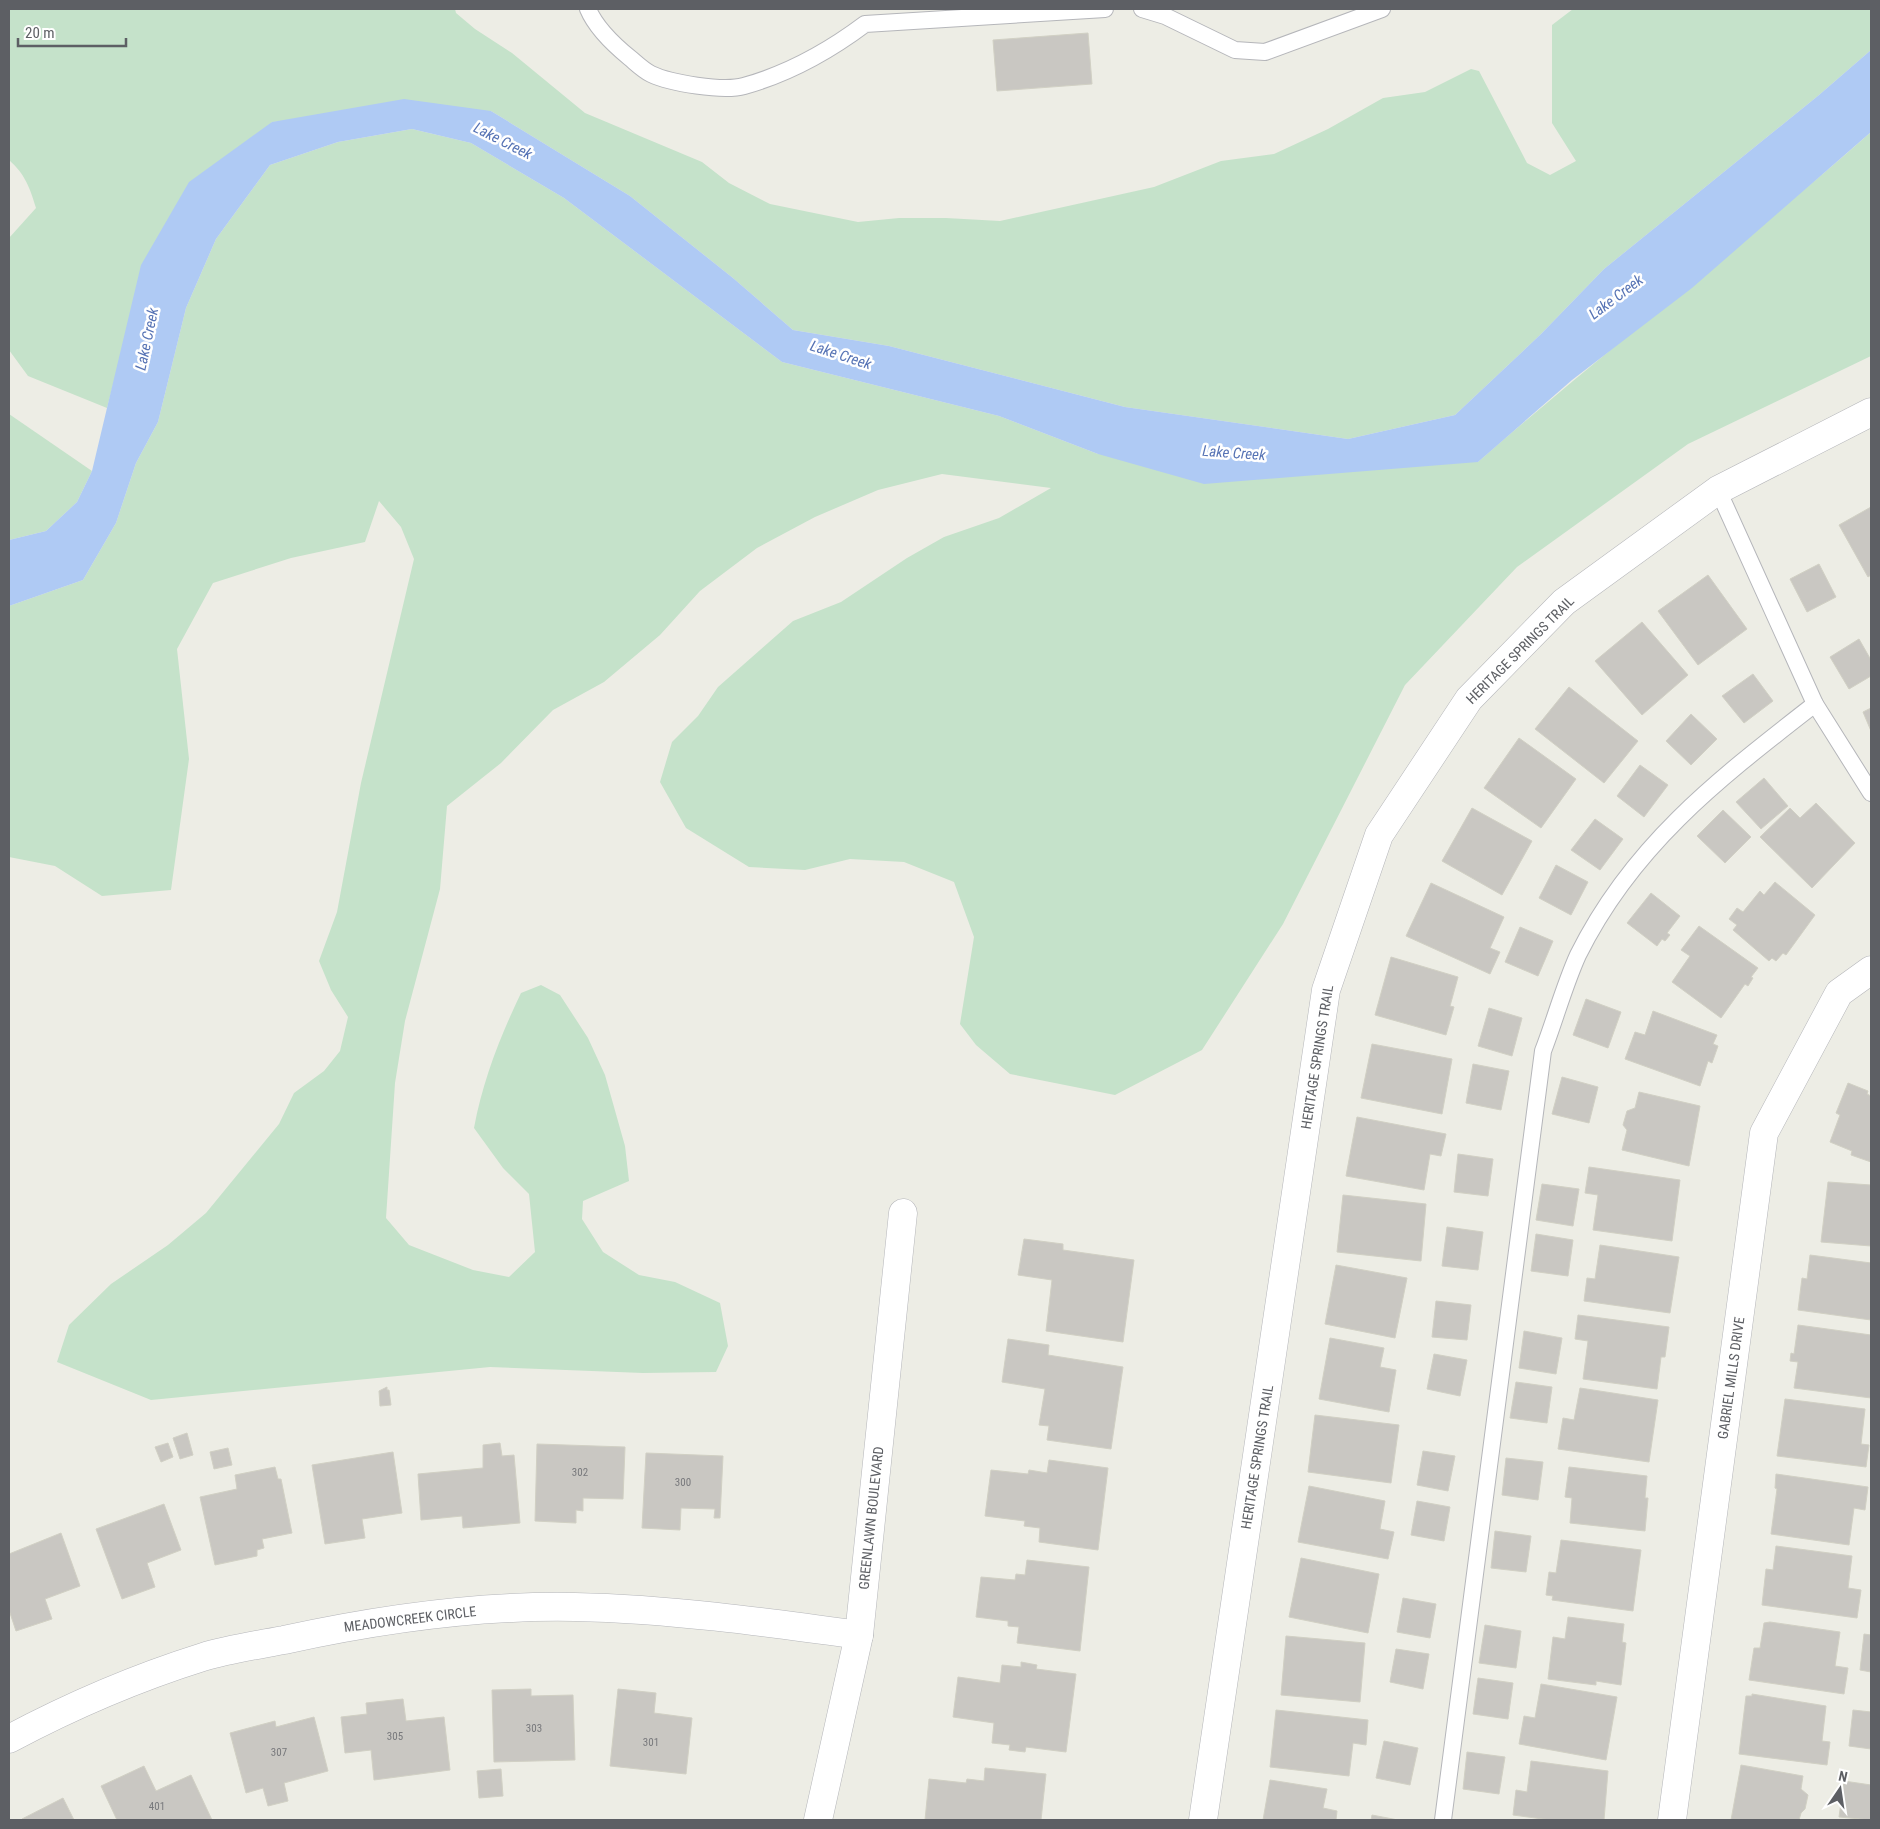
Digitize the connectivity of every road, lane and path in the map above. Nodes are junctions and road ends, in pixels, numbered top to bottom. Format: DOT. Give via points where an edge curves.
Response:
graph roads {
  1 [pos="588,9"];
  2 [pos="1105,9"];
  3 [pos="1142,9"];
  4 [pos="1382,9"];
  5 [pos="1871,412"];
  6 [pos="1718,490"];
  7 [pos="1815,704"];
  8 [pos="1871,793"];
  9 [pos="1871,970"];
  10 [pos="903,1213"];
  11 [pos="858,1635"];
  12 [pos="9,1739"];
  13 [pos="818,1820"];
  14 [pos="1203,1820"];
  15 [pos="1443,1820"];
  16 [pos="1672,1820"];
  1 -- 2 [label="lane" via="615,46 649,73 688,85 742,87 800,64 865,24"];
  3 -- 4 [label="lane" via="1165,16 1235,50 1265,52"];
  5 -- 6 [label="street, HERITAGE SPRINGS TRAIL"];
  6 -- 7 [label="lane"];
  6 -- 14 [label="street, HERITAGE SPRINGS TRAIL" via="1564,602 1469,699 1379,835 1326,990"];
  7 -- 8 [label="lane"];
  7 -- 15 [label="lane" via="1734,767 1673,822 1622,882 1578,956 1543,1052"];
  9 -- 16 [label="street, GABRIEL MILLS DRIVE" via="1839,993 1764,1133"];
  10 -- 11 [label="street, GREENLAWN BOULEVARD"];
  11 -- 12 [label="street, MEADOWCREEK CIRCLE" via="723,1616 575,1607 437,1613 334,1629 205,1656 51,1716"];
  11 -- 13 [label="street, GREENLAWN BOULEVARD"];
}
